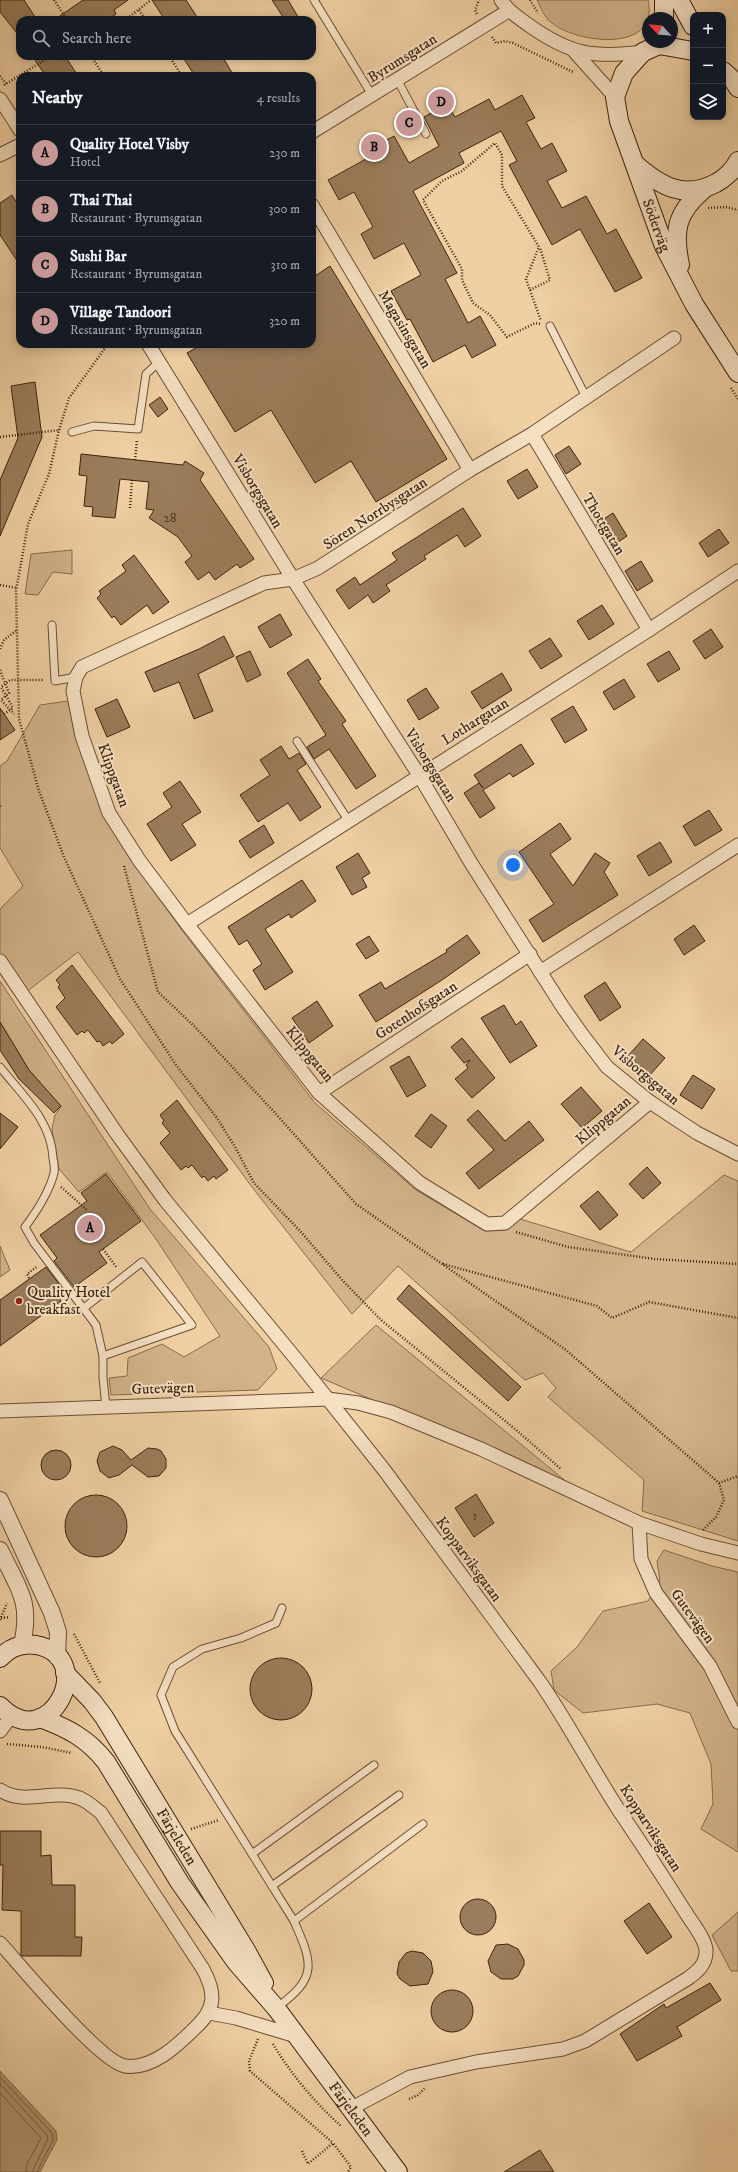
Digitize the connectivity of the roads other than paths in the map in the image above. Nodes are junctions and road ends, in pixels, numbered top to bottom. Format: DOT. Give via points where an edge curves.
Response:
graph roads {
  1 [pos="314,0"];
  2 [pos="664,0"];
  3 [pos="679,0"];
  4 [pos="505,5"];
  5 [pos="664,12"];
  6 [pos="690,20"];
  7 [pos="678,47"];
  8 [pos="643,48"];
  9 [pos="652,48"];
  10 [pos="690,50"];
  11 [pos="574,51"];
  12 [pos="397,79"];
  13 [pos="372,95"];
  14 [pos="615,97"];
  15 [pos="0,99"];
  16 [pos="16,124"];
  17 [pos="316,130"];
  18 [pos="426,134"];
  19 [pos="16,147"];
  20 [pos="0,156"];
  21 [pos="634,163"];
  22 [pos="738,164"];
  23 [pos="703,190"];
  24 [pos="316,212"];
  25 [pos="684,285"];
  26 [pos="550,326"];
  27 [pos="674,338"];
  28 [pos="150,348"];
  29 [pos="159,362"];
  30 [pos="733,379"];
  31 [pos="586,397"];
  32 [pos="72,432"];
  33 [pos="532,434"];
  34 [pos="470,470"];
  35 [pos="738,571"];
  36 [pos="293,578"];
  37 [pos="52,625"];
  38 [pos="649,630"];
  39 [pos="76,677"];
  40 [pos="297,741"];
  41 [pos="419,775"];
  42 [pos="348,820"];
  43 [pos="738,845"];
  44 [pos="187,924"];
  45 [pos="530,954"];
  46 [pos="0,961"];
  47 [pos="540,972"];
  48 [pos="0,1067"];
  49 [pos="319,1093"];
  50 [pos="650,1102"];
  51 [pos="738,1154"];
  52 [pos="84,1308"];
  53 [pos="103,1356"];
  54 [pos="328,1399"];
  55 [pos="106,1407"];
  56 [pos="0,1411"];
  57 [pos="0,1500"];
  58 [pos="639,1524"];
  59 [pos="0,1550"];
  60 [pos="738,1553"];
  61 [pos="282,1608"];
  62 [pos="8,1649"];
  63 [pos="56,1657"];
  64 [pos="65,1673"];
  65 [pos="6,1710"];
  66 [pos="40,1718"];
  67 [pos="738,1722"];
  68 [pos="0,1731"];
  69 [pos="374,1765"];
  70 [pos="0,1790"];
  71 [pos="399,1796"];
  72 [pos="423,1824"];
  73 [pos="252,1854"];
  74 [pos="272,1886"];
  75 [pos="294,1921"];
  76 [pos="0,1943"];
  77 [pos="276,2008"];
  78 [pos="209,2013"];
  79 [pos="296,2036"];
  80 [pos="350,2109"];
  81 [pos="398,2172"];
  1 -- 13 [label="lane"];
  2 -- 5 [label="main road"];
  3 -- 6 [label="main road"];
  4 -- 11 [label="street" via="549,40"];
  4 -- 12 [label="street, Byrumsgatan" via="485,26"];
  7 -- 10 [label="main road"];
  8 -- 11 [label="street" via="600,56"];
  9 -- 14 [label="main road" via="624,73"];
  11 -- 14 [label="street"];
  12 -- 13 [label="street, Byrumsgatan"];
  12 -- 18 [label="lane"];
  13 -- 17 [label="street, Byrumsgatan"];
  14 -- 21 [label="main road, Söderväg" via="619,121"];
  15 -- 16 [label="street"];
  19 -- 20 [label="street"];
  21 -- 23 [label="main road" via="665,186 684,191"];
  21 -- 25 [label="main road, Söderväg" via="664,246"];
  22 -- 23 [label="main road" via="722,180"];
  23 -- 25 [label="main road, Söderväg" via="688,202 681,215 675,242"];
  24 -- 34 [label="street, Magasinsgatan"];
  25 -- 30 [label="main road, Söderväg"];
  26 -- 31 [label="lane"];
  27 -- 31 [label="street, Sören Norrbysgatan"];
  28 -- 29 [label="street, Visborgsgatan"];
  29 -- 32 [label="lane" via="146,374 138,429 94,426"];
  29 -- 36 [label="street, Visborgsgatan"];
  31 -- 33 [label="street, Sören Norrbysgatan"];
  33 -- 34 [label="street, Sören Norrbysgatan"];
  33 -- 38 [label="street, Thottgatan"];
  34 -- 36 [label="street, Sören Norrbysgatan" via="318,568"];
  35 -- 38 [label="street, Lothargatan"];
  36 -- 39 [label="street, Sören Norrbysgatan" via="264,583 82,667"];
  36 -- 41 [label="street, Visborgsgatan"];
  37 -- 39 [label="lane" via="55,681"];
  38 -- 41 [label="street, Lothargatan"];
  39 -- 44 [label="street, Klippgatan" via="73,691 82,736 109,813 139,860"];
  40 -- 42 [label="lane"];
  41 -- 42 [label="street, Lothargatan"];
  41 -- 45 [label="street, Visborgsgatan" via="471,863"];
  42 -- 44 [label="street, Lothargatan"];
  43 -- 47 [label="street"];
  44 -- 49 [label="street, Klippgatan"];
  45 -- 47 [label="street, Visborgsgatan"];
  45 -- 49 [label="street, Gotenhofsgatan"];
  46 -- 54 [label="street, Kopparviksgatan" via="166,1200"];
  47 -- 50 [label="street, Visborgsgatan" via="607,1067"];
  48 -- 52 [label="lane" via="38,1114 47,1129 53,1152 54,1172 42,1203 25,1227 46,1260"];
  49 -- 50 [label="street, Klippgatan" via="420,1183 487,1224 505,1223"];
  50 -- 51 [label="street, Visborgsgatan" via="697,1133"];
  52 -- 53 [label="lane" via="96,1325"];
  52 -- 53 [label="lane" via="142,1262 192,1324"];
  53 -- 55 [label="lane"];
  54 -- 55 [label="street, Gutevägen"];
  54 -- 58 [label="street, Gutevägen" via="358,1402 391,1412 481,1449"];
  54 -- 80 [label="street, Kopparviksgatan" via="385,1471 544,1688 696,1928 706,1950 703,1963 687,1980 585,2040 563,2049 476,2062 410,2077"];
  55 -- 56 [label="street, Gutevägen"];
  57 -- 63 [label="street" via="52,1613 58,1632"];
  58 -- 60 [label="street"];
  58 -- 67 [label="street, Gutevägen" via="641,1559 656,1593 710,1666"];
  59 -- 62 [label="street" via="19,1588 26,1610 26,1627"];
  61 -- 73 [label="lane" via="276,1623 241,1638 202,1649 173,1667 161,1695 175,1731"];
  62 -- 63 [label="main road" via="41,1646"];
  63 -- 64 [label="main road, Färjeleden"];
  64 -- 66 [label="main road" via="66,1687 61,1700 52,1711"];
  64 -- 77 [label="main road, Färjeleden" via="104,1717 247,1952"];
  65 -- 66 [label="main road, Färjeleden" via="26,1719"];
  65 -- 68 [label="street"];
  66 -- 77 [label="main road, Färjeleden" via="63,1726 95,1748 180,1883 236,1962"];
  69 -- 73 [label="lane"];
  70 -- 78 [label="street" via="9,1796 25,1798 73,1796 87,1802 101,1813 210,1983 213,1995"];
  71 -- 74 [label="lane"];
  72 -- 75 [label="lane"];
  73 -- 74 [label="lane"];
  74 -- 75 [label="lane"];
  75 -- 77 [label="lane" via="308,1958 306,1980 296,1994"];
  76 -- 78 [label="street" via="91,2044 114,2062 125,2066 144,2065 156,2060 196,2028"];
  77 -- 79 [label="main road, Färjeleden"];
  78 -- 79 [label="street"];
  79 -- 80 [label="main road, Färjeleden"];
  80 -- 81 [label="main road, Färjeleden"];
}
